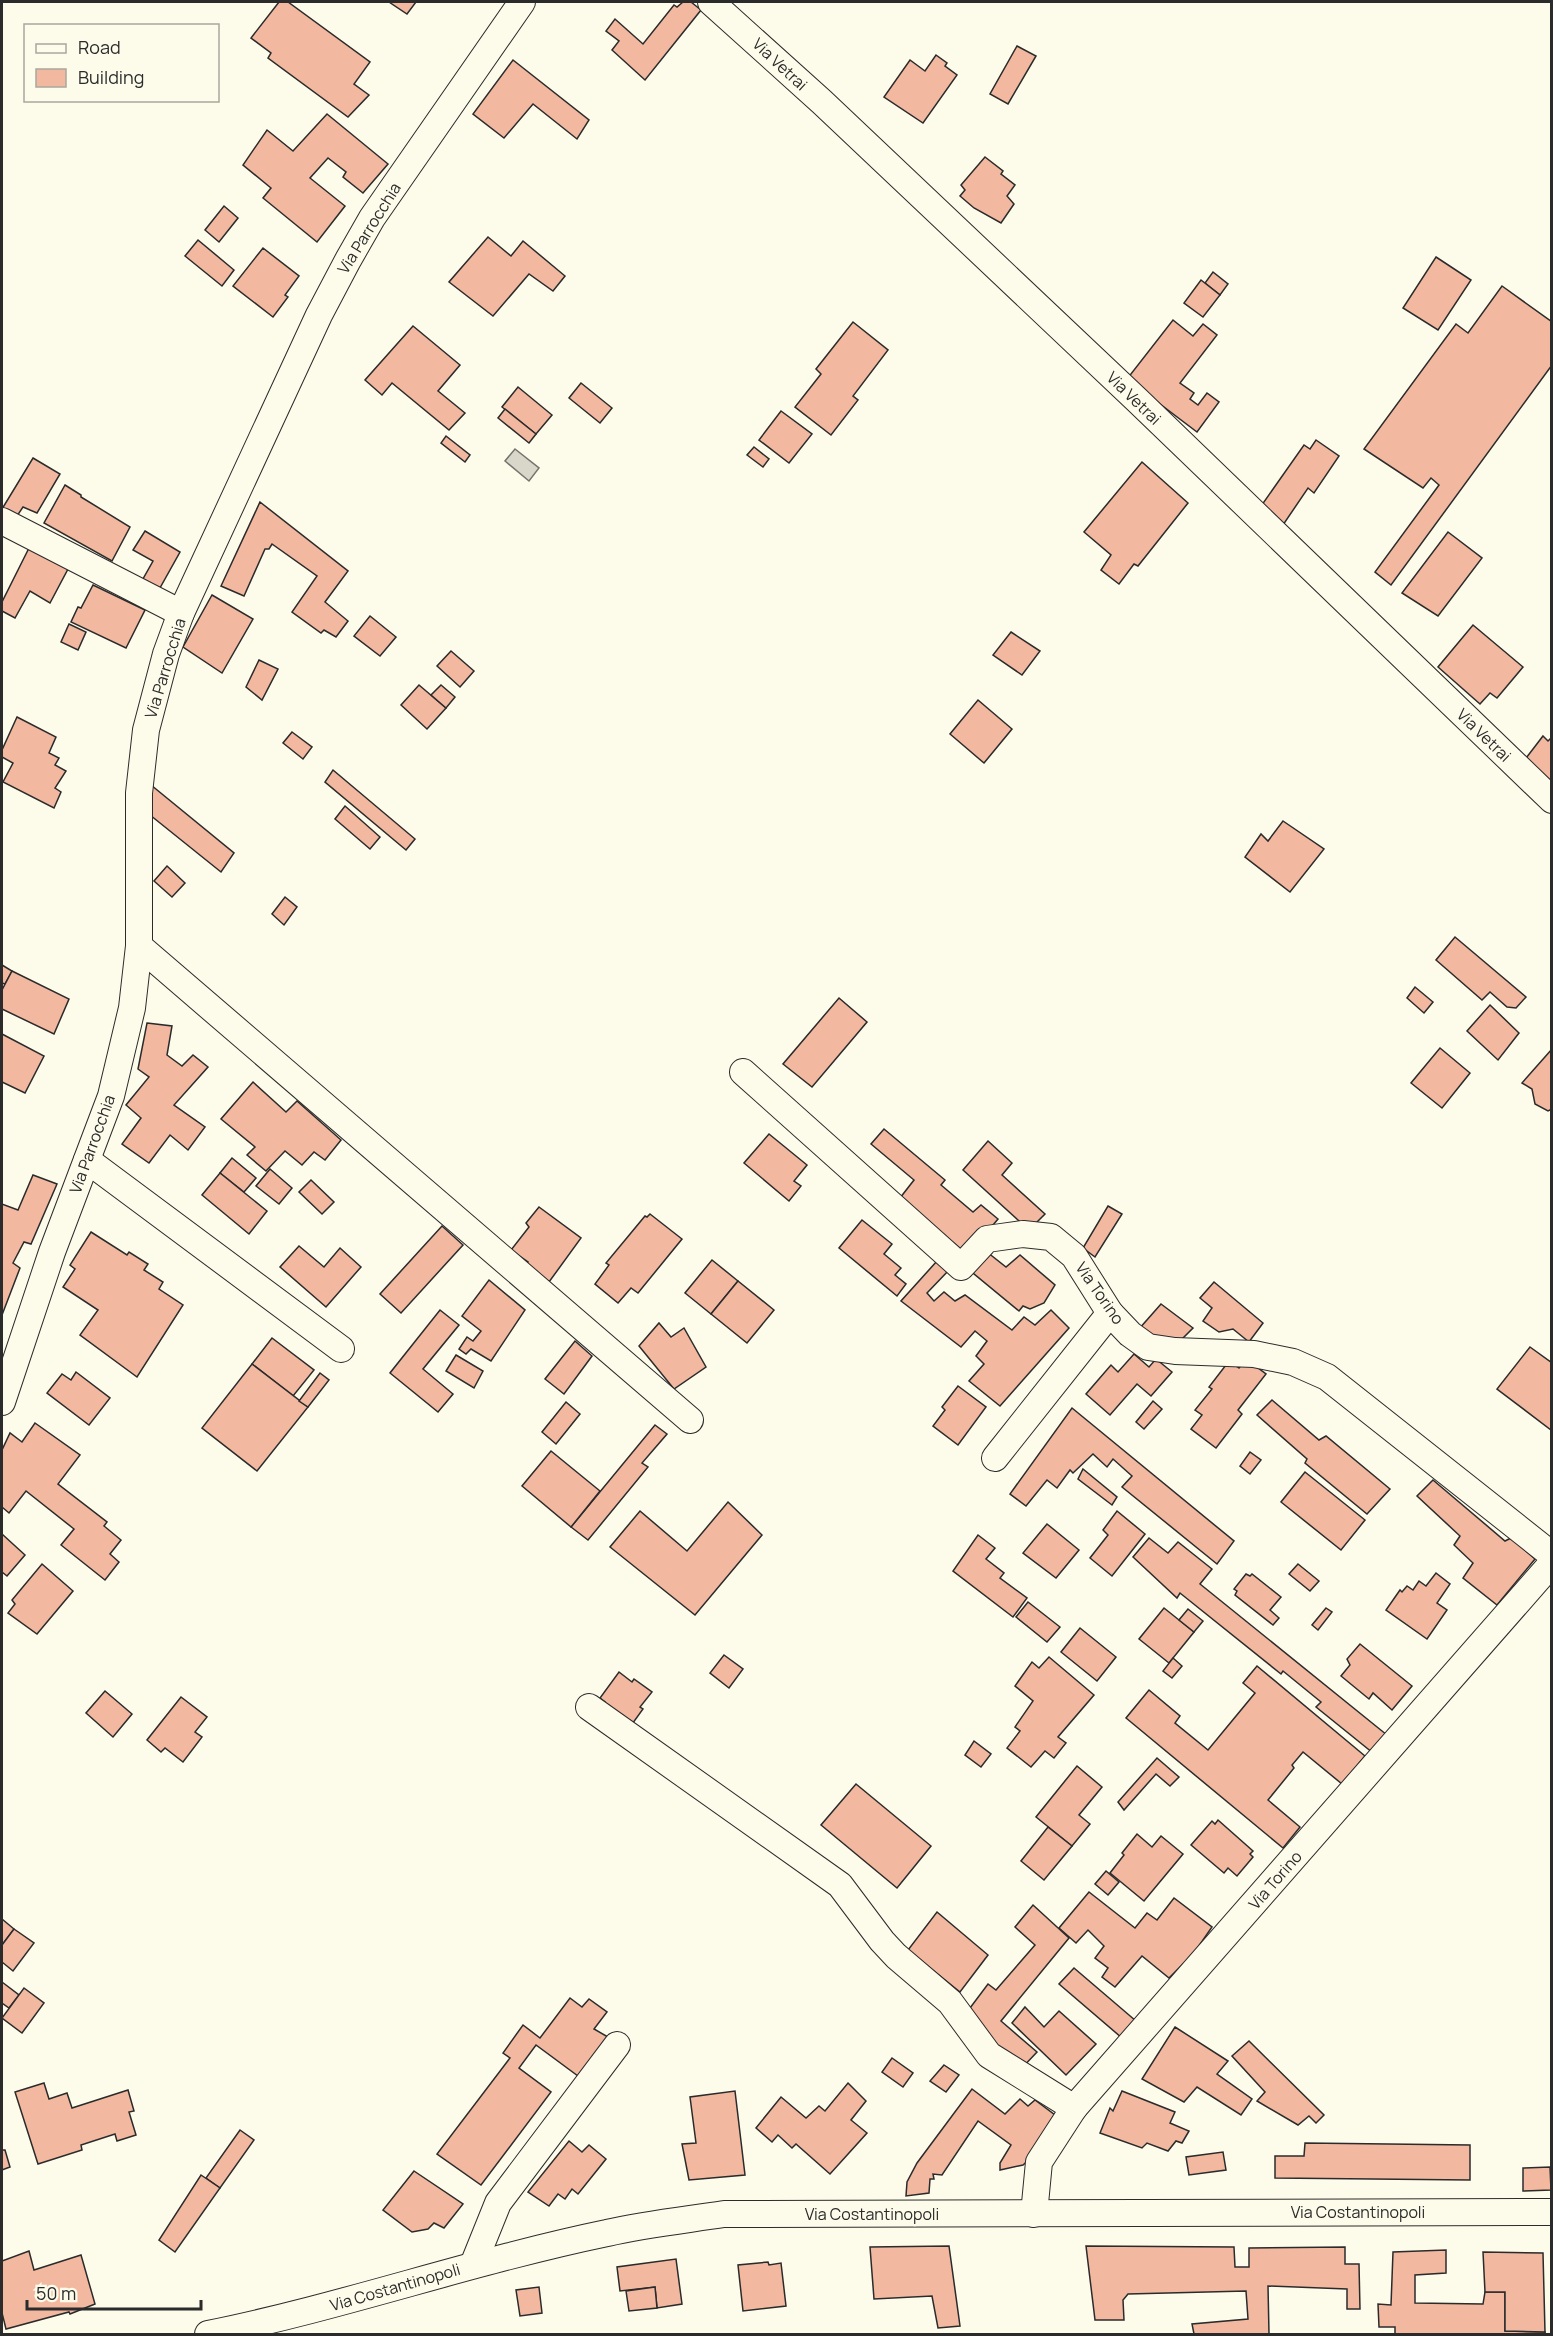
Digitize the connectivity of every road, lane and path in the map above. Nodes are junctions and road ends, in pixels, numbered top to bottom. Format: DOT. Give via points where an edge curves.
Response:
graph roads {
  1 [pos="522,2"];
  2 [pos="711,2"];
  3 [pos="2,521"];
  4 [pos="181,613"];
  5 [pos="1551,800"];
  6 [pos="139,946"];
  7 [pos="743,1072"];
  8 [pos="87,1160"];
  9 [pos="1110,1313"];
  10 [pos="340,1349"];
  11 [pos="2,1402"];
  12 [pos="690,1420"];
  13 [pos="995,1458"];
  14 [pos="1551,1555"];
  15 [pos="1551,1563"];
  16 [pos="589,1707"];
  17 [pos="617,2045"];
  18 [pos="1074,2108"];
  19 [pos="1551,2212"];
  20 [pos="1034,2214"];
  21 [pos="473,2265"];
  22 [pos="208,2334"];
  1 -- 4 [label="street, Via Parrocchia" via="372,218 348,260"];
  2 -- 5 [label="street, Via Vetrai" via="1137,400"];
  3 -- 4 [label="street"];
  4 -- 6 [label="street, Via Parrocchia" via="146,730 139,793"];
  6 -- 8 [label="street, Via Parrocchia" via="132,1008 111,1096"];
  6 -- 12 [label="street"];
  7 -- 9 [label="street, Via Torino" via="962,1267 987,1239 1023,1234 1051,1237 1074,1256"];
  8 -- 10 [label="street"];
  8 -- 11 [label="street, Via Parrocchia"];
  9 -- 13 [label="street"];
  9 -- 14 [label="street, Via Torino" via="1148,1347 1254,1353 1293,1362 1327,1377"];
  15 -- 18 [label="street, Via Torino"];
  16 -- 18 [label="street" via="840,1885 896,1956 950,2002 989,2055"];
  17 -- 21 [label="street" via="498,2203"];
  18 -- 20 [label="street, Via Torino" via="1039,2162"];
  19 -- 20 [label="street, Via Costantinopoli"];
  20 -- 21 [label="street, Via Costantinopoli" via="724,2214 607,2233"];
  21 -- 22 [label="street, Via Costantinopoli" via="281,2319"];
}
